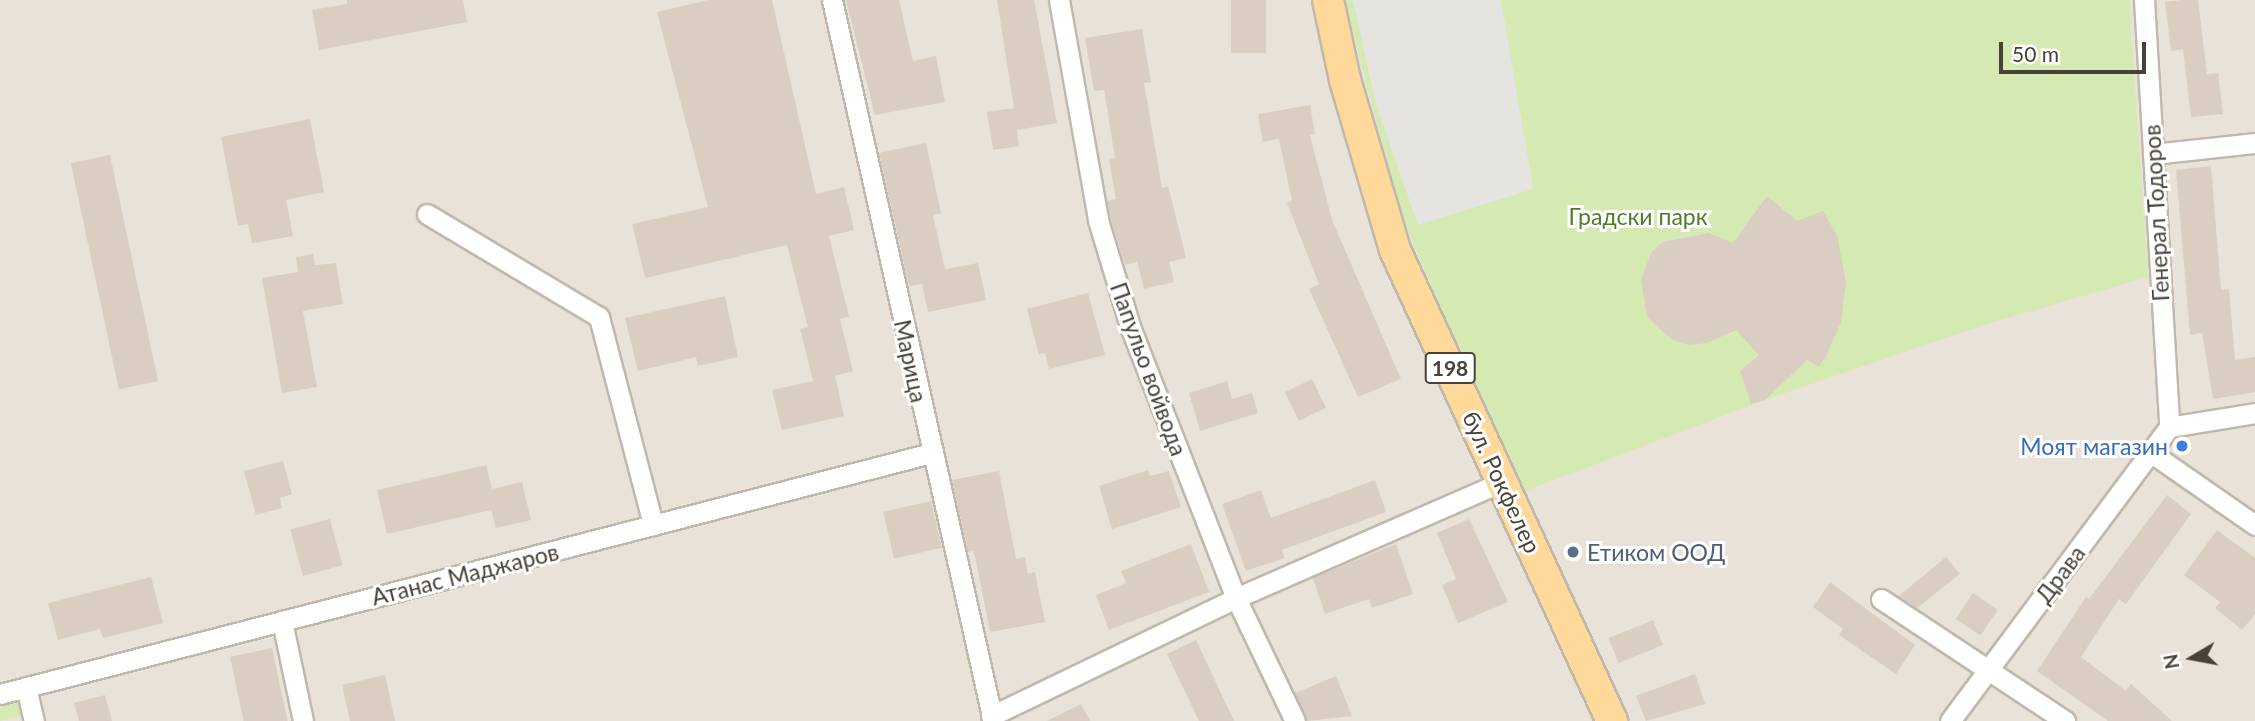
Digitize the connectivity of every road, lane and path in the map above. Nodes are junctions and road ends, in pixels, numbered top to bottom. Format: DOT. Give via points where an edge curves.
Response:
graph roads {
  1 [pos="832,0"];
  2 [pos="1059,0"];
  3 [pos="1328,0"];
  4 [pos="2144,0"];
  5 [pos="2255,143"];
  6 [pos="2153,154"];
  7 [pos="427,214"];
  8 [pos="2255,414"];
  9 [pos="2169,426"];
  10 [pos="2150,452"];
  11 [pos="931,453"];
  12 [pos="1502,482"];
  13 [pos="653,525"];
  14 [pos="2255,525"];
  15 [pos="1236,598"];
  16 [pos="1881,600"];
  17 [pos="282,621"];
  18 [pos="1990,668"];
  19 [pos="26,687"];
  20 [pos="0,694"];
  21 [pos="992,718"];
  22 [pos="34,721"];
  23 [pos="303,721"];
  24 [pos="1294,721"];
  25 [pos="1612,721"];
  26 [pos="1950,721"];
  27 [pos="2065,721"];
  1 -- 11 [label="street, Марица"];
  2 -- 15 [label="street, Папульо войвода" via="1098,220 1131,329"];
  3 -- 12 [label="main road, бул. Рокфелер / 198" via="1345,80 1395,250"];
  4 -- 6 [label="street, Генерал Тодоров"];
  5 -- 6 [label="street"];
  6 -- 9 [label="street, Генерал Тодоров"];
  7 -- 13 [label="street" via="599,317"];
  8 -- 9 [label="street"];
  9 -- 10 [label="street, Драва"];
  10 -- 14 [label="street"];
  10 -- 18 [label="street, Драва"];
  11 -- 13 [label="street, Атанас Маджаров"];
  11 -- 21 [label="street, Марица"];
  12 -- 15 [label="street"];
  12 -- 25 [label="main road, бул. Рокфелер / 198"];
  13 -- 17 [label="street, Атанас Маджаров"];
  15 -- 21 [label="street"];
  15 -- 24 [label="street, Папульо войвода"];
  16 -- 18 [label="street"];
  17 -- 19 [label="street, Атанас Маджаров"];
  17 -- 23 [label="street"];
  18 -- 26 [label="street, Драва"];
  18 -- 27 [label="street"];
  19 -- 20 [label="street, Атанас Маджаров"];
  19 -- 22 [label="street"];
}
